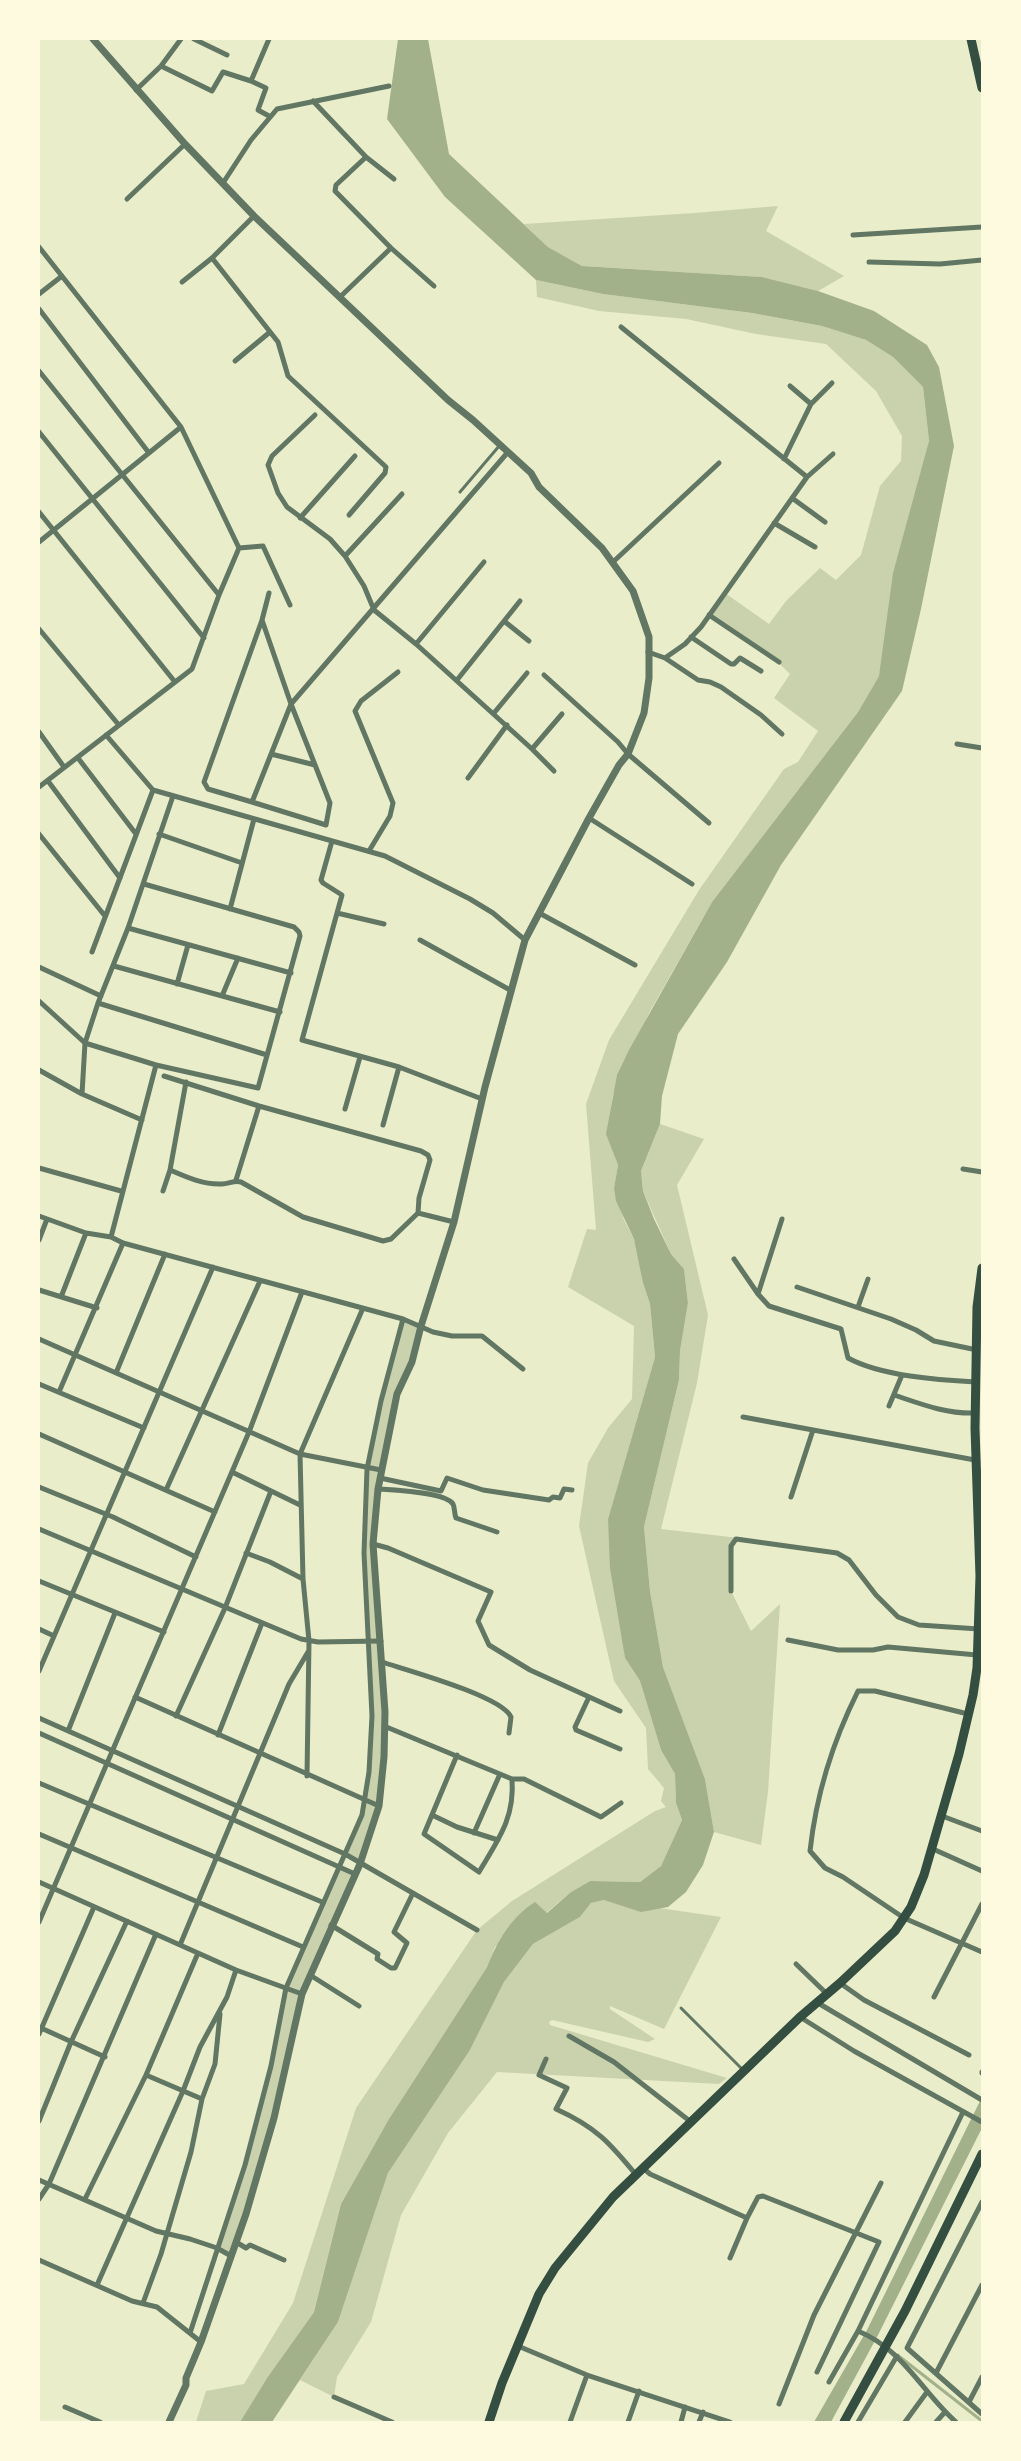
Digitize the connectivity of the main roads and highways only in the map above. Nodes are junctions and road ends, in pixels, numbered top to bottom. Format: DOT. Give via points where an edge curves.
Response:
graph roads {
  1 [pos="971,39"];
  2 [pos="982,88"];
  3 [pos="982,1268"];
  4 [pos="978,1428"];
  5 [pos="979,1492"];
  6 [pos="980,1539"];
  7 [pos="982,2154"];
  8 [pos="489,2422"];
  9 [pos="844,2422"];
  1 -- 2 [label="main road"];
  3 -- 4 [label="main road" via="977,1306"];
  4 -- 5 [label="main road" via="975,1460"];
  5 -- 6 [label="main road"];
  6 -- 8 [label="main road" via="979,1629 973,1695 933,1848 904,1918 880,1947 800,2017 605,2206 539,2294"];
  7 -- 9 [label="main road"];
}
